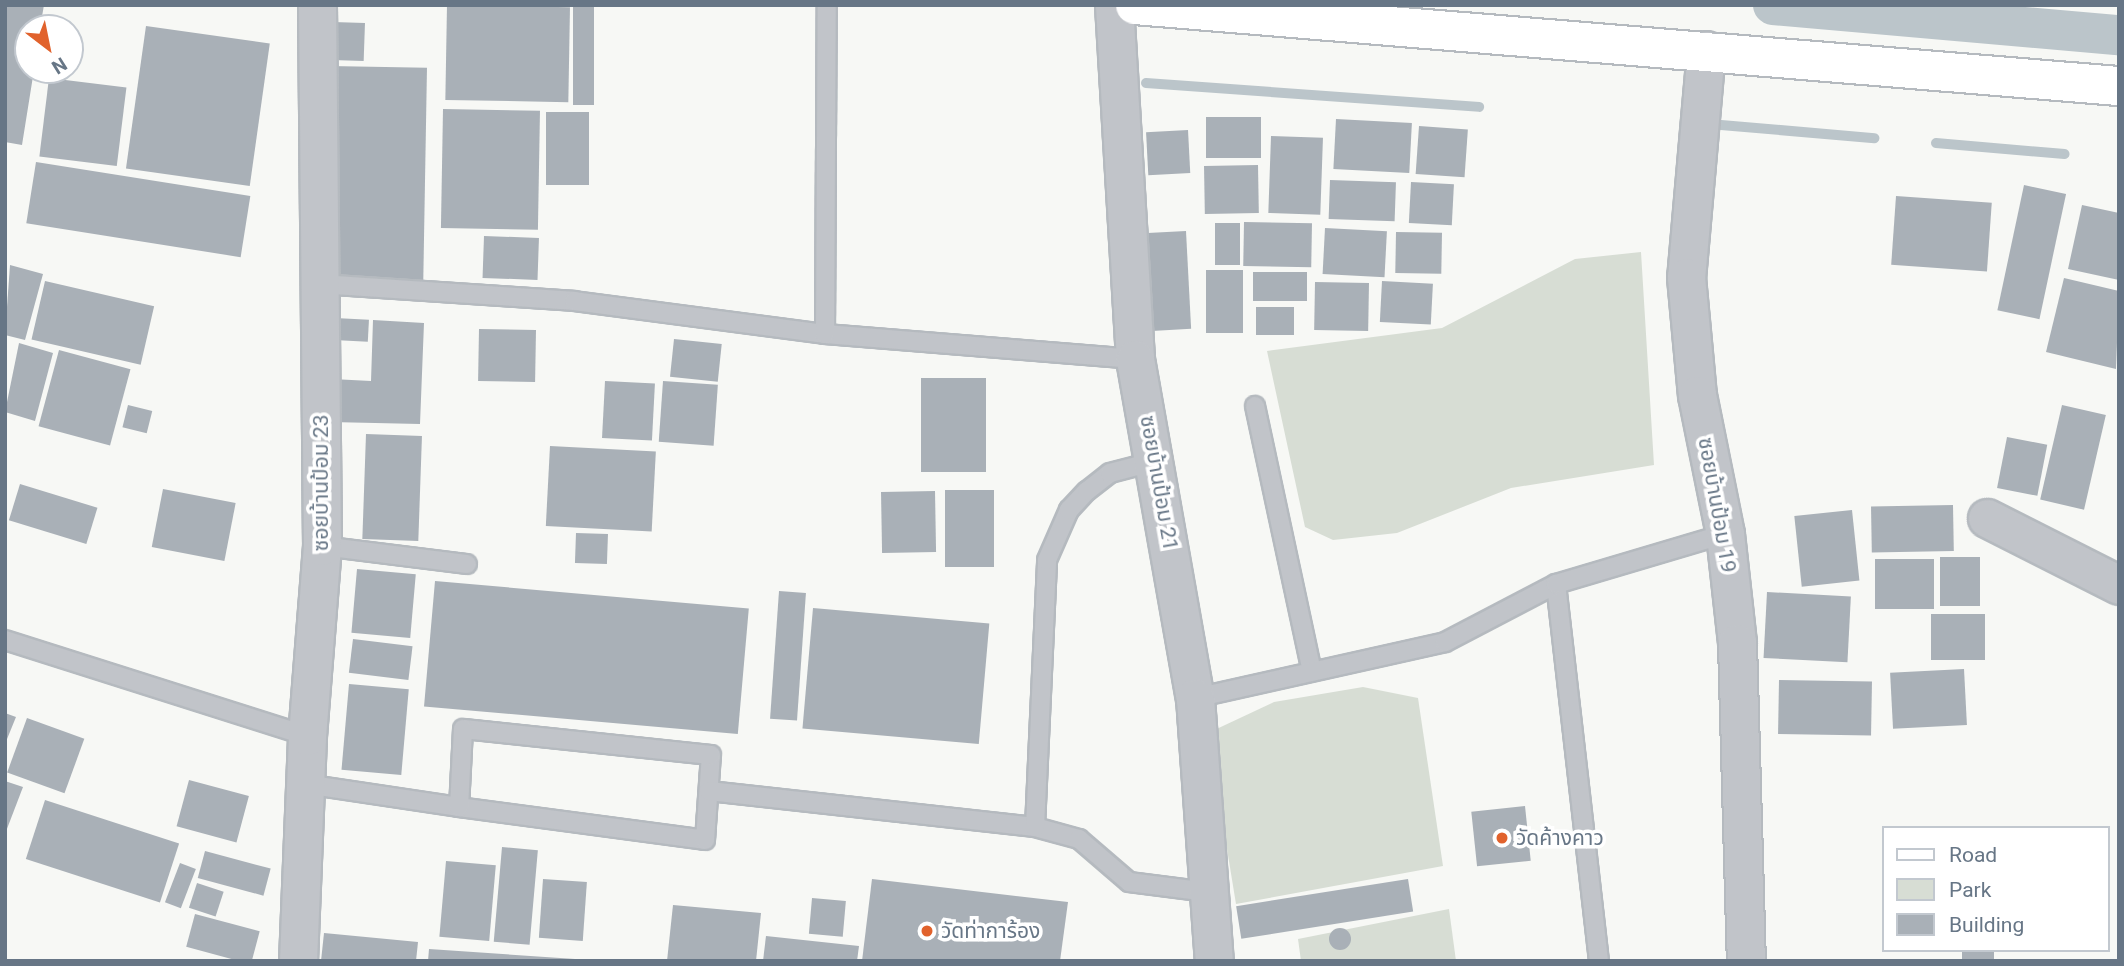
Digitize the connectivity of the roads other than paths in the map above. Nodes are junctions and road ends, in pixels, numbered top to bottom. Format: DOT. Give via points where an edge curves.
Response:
graph roads {
  1 [pos="317,5"];
  2 [pos="827,5"];
  3 [pos="1114,5"];
  4 [pos="1135,5"];
  5 [pos="1706,50"];
  6 [pos="2119,86"];
  7 [pos="321,284"];
  8 [pos="825,334"];
  9 [pos="1136,359"];
  10 [pos="1255,405"];
  11 [pos="1156,461"];
  12 [pos="1987,519"];
  13 [pos="1725,534"];
  14 [pos="322,546"];
  15 [pos="467,564"];
  16 [pos="1556,584"];
  17 [pos="2119,585"];
  18 [pos="5,640"];
  19 [pos="1312,671"];
  20 [pos="1195,698"];
  21 [pos="307,736"];
  22 [pos="305,784"];
  23 [pos="709,790"];
  24 [pos="459,807"];
  25 [pos="1035,827"];
  26 [pos="1207,892"];
  27 [pos="298,961"];
  28 [pos="1214,961"];
  29 [pos="1599,961"];
  30 [pos="1746,961"];
  1 -- 7 [label="street, ซอยบ้านป้อม 23"];
  2 -- 8 [label="lane"];
  3 -- 9 [label="street, ซอยบ้านป้อม 21"];
  4 -- 5 [label="main road"];
  5 -- 6 [label="main road"];
  5 -- 13 [label="street, ซอยบ้านป้อม 19" via="1686,277 1697,395"];
  7 -- 8 [label="lane" via="574,301"];
  7 -- 14 [label="street, ซอยบ้านป้อม 23"];
  8 -- 9 [label="lane"];
  9 -- 11 [label="street, ซอยบ้านป้อม 21"];
  10 -- 19 [label="lane"];
  11 -- 20 [label="street, ซอยบ้านป้อม 21"];
  11 -- 25 [label="lane" via="1110,473 1087,491 1069,510 1047,560"];
  12 -- 17 [label="street"];
  13 -- 16 [label="lane"];
  13 -- 30 [label="street, ซอยบ้านป้อม 19" via="1737,643"];
  14 -- 15 [label="lane"];
  14 -- 21 [label="street, ซอยบ้านป้อม 23"];
  16 -- 19 [label="lane" via="1445,642"];
  16 -- 29 [label="lane"];
  18 -- 21 [label="lane"];
  19 -- 20 [label="lane"];
  20 -- 26 [label="street, ซอยบ้านป้อม 21"];
  21 -- 22 [label="street, ซอยบ้านป้อม 23"];
  22 -- 24 [label="lane"];
  22 -- 27 [label="street, ซอยบ้านป้อม 23"];
  23 -- 24 [label="lane" via="705,841"];
  23 -- 24 [label="lane" via="711,755 463,729"];
  23 -- 25 [label="lane"];
  25 -- 26 [label="lane" via="1079,839 1129,882"];
  26 -- 28 [label="street, ซอยบ้านป้อม 21"];
}
